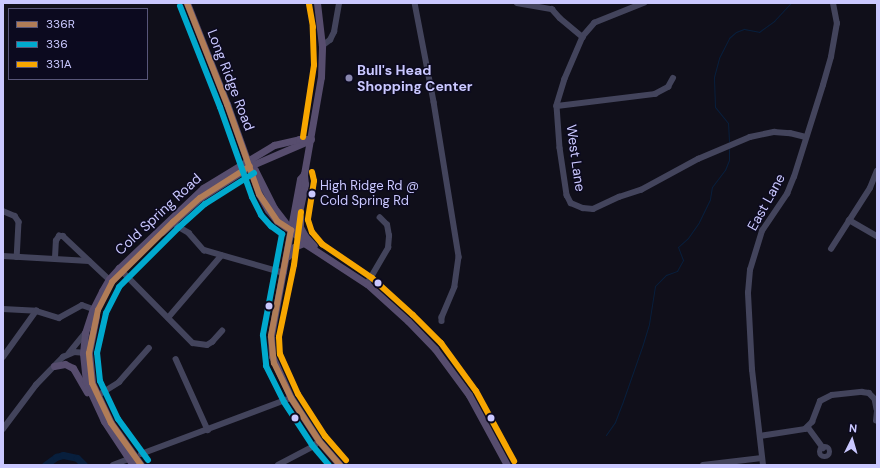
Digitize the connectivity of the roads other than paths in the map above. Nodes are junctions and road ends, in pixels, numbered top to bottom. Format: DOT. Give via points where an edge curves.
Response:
graph roads {
  1 [pos="187,3"];
  2 [pos="317,3"];
  3 [pos="339,3"];
  4 [pos="415,3"];
  5 [pos="517,3"];
  6 [pos="645,3"];
  7 [pos="833,3"];
  8 [pos="583,37"];
  9 [pos="322,46"];
  10 [pos="673,78"];
  11 [pos="557,106"];
  12 [pos="806,137"];
  13 [pos="311,139"];
  14 [pos="249,163"];
  15 [pos="877,171"];
  16 [pos="304,174"];
  17 [pos="3,211"];
  18 [pos="300,212"];
  19 [pos="380,218"];
  20 [pos="849,220"];
  21 [pos="177,226"];
  22 [pos="290,230"];
  23 [pos="877,236"];
  24 [pos="304,243"];
  25 [pos="831,249"];
  26 [pos="316,250"];
  27 [pos="3,256"];
  28 [pos="221,256"];
  29 [pos="17,257"];
  30 [pos="55,258"];
  31 [pos="90,260"];
  32 [pos="286,263"];
  33 [pos="120,270"];
  34 [pos="284,273"];
  35 [pos="111,280"];
  36 [pos="367,284"];
  37 [pos="93,308"];
  38 [pos="3,309"];
  39 [pos="36,311"];
  40 [pos="168,318"];
  41 [pos="442,321"];
  42 [pos="222,331"];
  43 [pos="85,333"];
  44 [pos="149,348"];
  45 [pos="86,353"];
  46 [pos="67,355"];
  47 [pos="3,357"];
  48 [pos="176,359"];
  49 [pos="66,364"];
  50 [pos="54,366"];
  51 [pos="94,396"];
  52 [pos="291,398"];
  53 [pos="877,410"];
  54 [pos="876,421"];
  55 [pos="808,427"];
  56 [pos="3,429"];
  57 [pos="208,430"];
  58 [pos="760,436"];
  59 [pos="319,441"];
  60 [pos="823,448"];
  61 [pos="141,454"];
  62 [pos="762,458"];
  63 [pos="131,462"];
  64 [pos="114,465"];
  65 [pos="141,465"];
  66 [pos="278,465"];
  67 [pos="340,465"];
  68 [pos="507,465"];
  69 [pos="703,465"];
  70 [pos="763,465"];
  1 -- 14 [label="main road, Long Ridge Road"];
  2 -- 9 [label="main road"];
  3 -- 9 [label="street" via="334,32 330,40"];
  4 -- 41 [label="street" via="459,258 455,287"];
  5 -- 8 [label="street" via="552,9"];
  6 -- 8 [label="street, West Lane" via="595,23"];
  7 -- 12 [label="street, East Lane" via="837,24 831,57"];
  8 -- 11 [label="street, West Lane" via="565,79"];
  9 -- 13 [label="main road" via="319,96"];
  10 -- 11 [label="street" via="668,87 655,94"];
  11 -- 12 [label="street, West Lane" via="567,195 571,203 583,208 593,209 641,190 698,159 750,137 774,132"];
  12 -- 58 [label="street, East Lane" via="787,194 762,231 751,261 748,288 752,370"];
  13 -- 14 [label="main road, Cold Spring Road" via="274,145"];
  13 -- 16 [label="main road"];
  14 -- 22 [label="main road, Long Ridge Road" via="274,208"];
  14 -- 33 [label="main road, Cold Spring Road" via="195,194"];
  15 -- 20 [label="street" via="870,188"];
  16 -- 18 [label="main road" via="306,181"];
  16 -- 22 [label="main road" via="300,179"];
  17 -- 29 [label="street" via="15,216 19,222"];
  18 -- 22 [label="main road" via="296,224"];
  18 -- 26 [label="main road" via="300,227"];
  19 -- 36 [label="street" via="387,225 388,248"];
  20 -- 23 [label="street"];
  20 -- 25 [label="street"];
  21 -- 28 [label="street" via="188,233 204,250"];
  22 -- 24 [label="main road, Long Ridge Road"];
  22 -- 32 [label="main road"];
  24 -- 26 [label="main road, Long Ridge Road"];
  24 -- 32 [label="main road" via="291,250"];
  26 -- 36 [label="main road, Long Ridge Road"];
  27 -- 29 [label="street"];
  28 -- 34 [label="street"];
  28 -- 40 [label="street"];
  29 -- 30 [label="street"];
  30 -- 31 [label="street"];
  30 -- 31 [label="street" via="56,241 59,236 64,236"];
  31 -- 35 [label="street"];
  32 -- 34 [label="main road"];
  33 -- 35 [label="main road, Cold Spring Road"];
  33 -- 40 [label="street"];
  34 -- 52 [label="main road" via="271,347 274,363"];
  35 -- 37 [label="main road, Cold Spring Road"];
  35 -- 45 [label="main road, Cold Spring Road" via="98,310"];
  36 -- 68 [label="main road, Long Ridge Road" via="416,328 449,366 469,395"];
  37 -- 39 [label="street" via="82,305 59,318"];
  37 -- 43 [label="main road, Cold Spring Road"];
  38 -- 39 [label="street"];
  39 -- 47 [label="street"];
  40 -- 42 [label="street" via="193,343 207,345"];
  43 -- 45 [label="main road, Cold Spring Road"];
  43 -- 46 [label="street, Cold Spring Road"];
  44 -- 51 [label="street" via="119,382"];
  45 -- 46 [label="street" via="80,356"];
  45 -- 51 [label="main road" via="86,382"];
  46 -- 49 [label="main road"];
  46 -- 50 [label="street, Cold Spring Road"];
  48 -- 57 [label="street"];
  49 -- 50 [label="main road"];
  49 -- 51 [label="main road" via="73,368 86,391"];
  50 -- 56 [label="street, Cold Spring Road" via="36,385"];
  51 -- 63 [label="main road" via="104,421"];
  51 -- 65 [label="main road"];
  52 -- 57 [label="street"];
  52 -- 59 [label="main road"];
  53 -- 54 [label="street"];
  53 -- 55 [label="street" via="874,397 869,393 828,396 817,405"];
  55 -- 58 [label="street"];
  55 -- 60 [label="street"];
  57 -- 61 [label="street"];
  58 -- 62 [label="street, East Lane"];
  59 -- 66 [label="street"];
  59 -- 67 [label="main road"];
  62 -- 69 [label="street"];
  62 -- 70 [label="street, East Lane"];
  63 -- 64 [label="street"];
}
